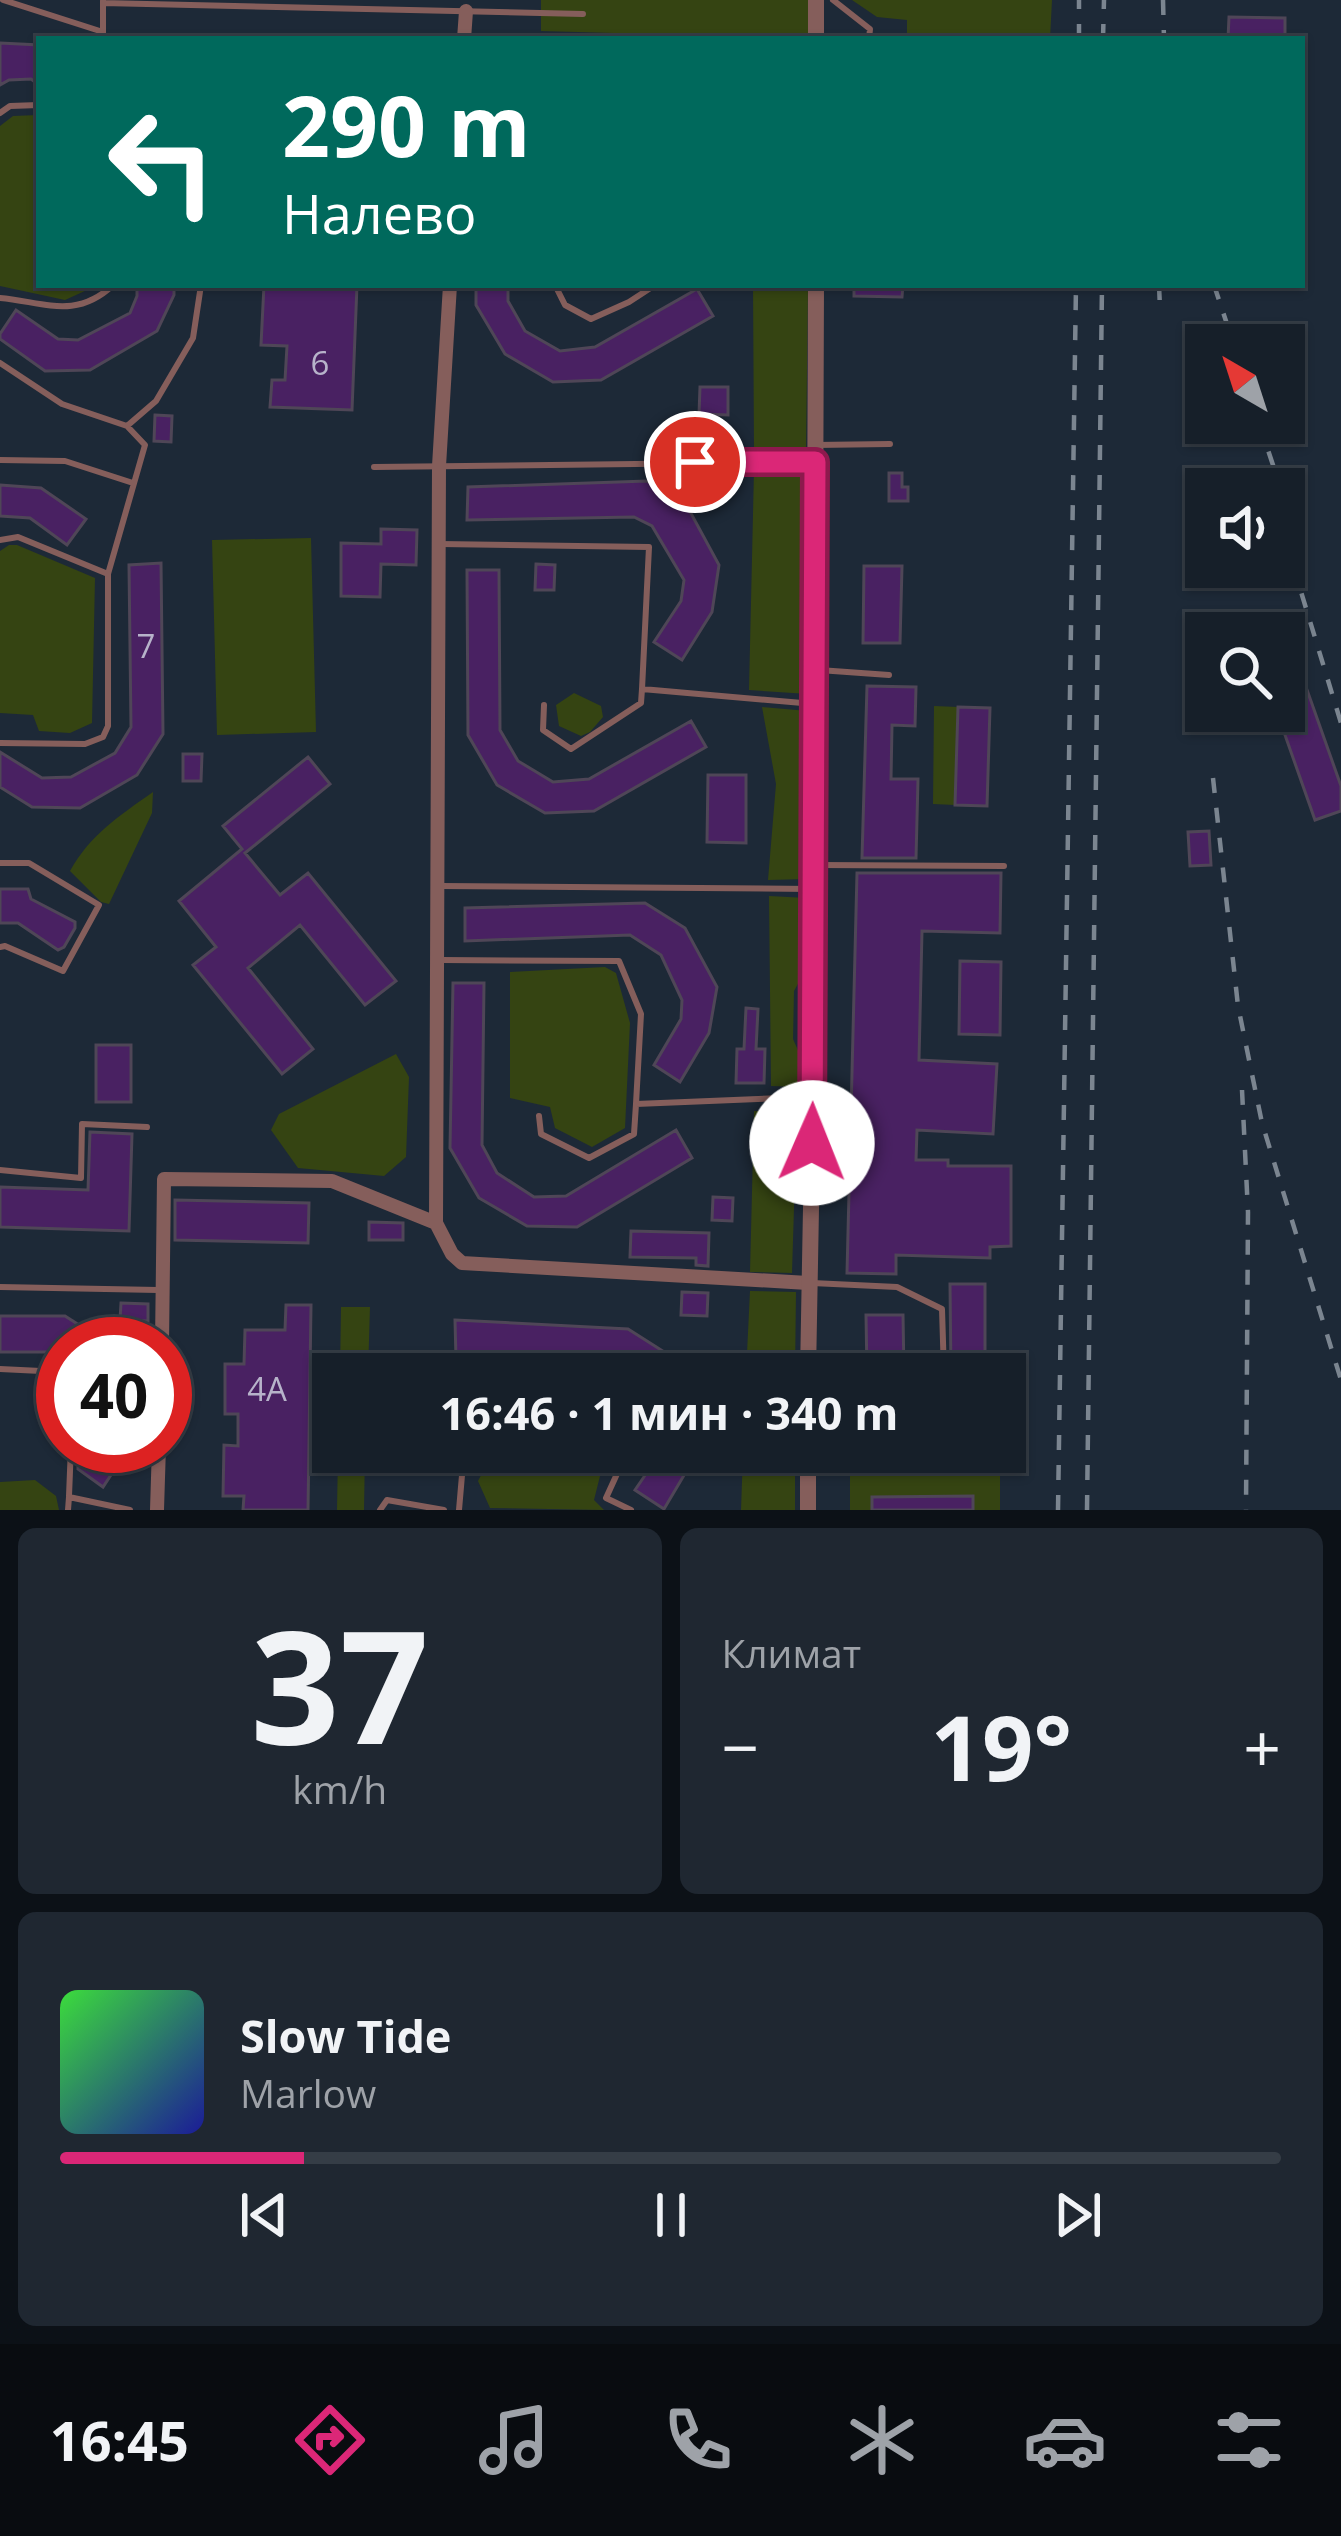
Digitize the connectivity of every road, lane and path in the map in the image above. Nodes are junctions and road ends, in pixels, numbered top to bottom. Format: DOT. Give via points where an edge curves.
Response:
graph roads {
  1 [pos="3,0"];
  2 [pos="816,0"];
  3 [pos="832,0"];
  4 [pos="103,2"];
  5 [pos="425,5"];
  6 [pos="466,11"];
  7 [pos="583,14"];
  8 [pos="103,36"];
  9 [pos="464,36"];
  10 [pos="816,36"];
  11 [pos="869,36"];
  12 [pos="36,105"];
  13 [pos="0,113"];
  14 [pos="110,288"];
  15 [pos="200,288"];
  16 [pos="450,288"];
  17 [pos="556,288"];
  18 [pos="650,288"];
  19 [pos="816,288"];
  20 [pos="0,298"];
  21 [pos="0,363"];
  22 [pos="127,426"];
  23 [pos="890,444"];
  24 [pos="814,453"];
  25 [pos="0,460"];
  26 [pos="439,466"];
  27 [pos="374,467"];
  28 [pos="133,483"];
  29 [pos="0,539"];
  30 [pos="440,544"];
  31 [pos="108,574"];
  32 [pos="815,670"];
  33 [pos="889,675"];
  34 [pos="642,689"];
  35 [pos="544,704"];
  36 [pos="815,704"];
  37 [pos="0,743"];
  38 [pos="0,863"];
  39 [pos="814,866"];
  40 [pos="1004,866"];
  41 [pos="437,886"];
  42 [pos="814,889"];
  43 [pos="0,947"];
  44 [pos="438,960"];
  45 [pos="813,1097"];
  46 [pos="636,1104"];
  47 [pos="539,1116"];
  48 [pos="147,1127"];
  49 [pos="0,1170"];
  50 [pos="436,1222"];
  51 [pos="808,1283"];
  52 [pos="0,1287"];
  53 [pos="163,1290"];
  54 [pos="162,1317"];
  55 [pos="808,1353"];
  56 [pos="943,1353"];
  57 [pos="0,1369"];
  58 [pos="36,1371"];
  59 [pos="70,1473"];
  60 [pos="158,1473"];
  61 [pos="462,1473"];
  62 [pos="617,1473"];
  63 [pos="808,1473"];
  64 [pos="69,1497"];
  65 [pos="68,1510"];
  66 [pos="130,1510"];
  67 [pos="157,1510"];
  68 [pos="380,1510"];
  69 [pos="444,1510"];
  70 [pos="459,1510"];
  71 [pos="632,1510"];
  72 [pos="808,1510"];
  1 -- 8 [label="lane"];
  2 -- 10 [label="street"];
  3 -- 11 [label="lane"];
  4 -- 5 [label="lane"];
  4 -- 8 [label="lane"];
  5 -- 6 [label="lane"];
  6 -- 7 [label="lane"];
  6 -- 9 [label="street"];
  12 -- 13 [label="lane"];
  14 -- 20 [label="lane" via="68,308"];
  15 -- 22 [label="lane" via="193,338 156,401"];
  16 -- 26 [label="street"];
  17 -- 18 [label="lane" via="565,305 591,319"];
  19 -- 24 [label="street"];
  21 -- 22 [label="lane" via="62,404"];
  22 -- 28 [label="lane" via="145,445"];
  23 -- 24 [label="lane"];
  24 -- 26 [label="lane"];
  24 -- 32 [label="street"];
  25 -- 28 [label="lane" via="64,461"];
  26 -- 27 [label="lane"];
  26 -- 30 [label="street"];
  28 -- 31 [label="lane"];
  29 -- 31 [label="lane" via="18,537"];
  30 -- 34 [label="lane" via="650,547"];
  30 -- 41 [label="street"];
  31 -- 37 [label="lane" via="103,737"];
  32 -- 33 [label="lane"];
  32 -- 36 [label="street"];
  34 -- 35 [label="lane" via="640,703 571,749 543,730"];
  34 -- 36 [label="lane"];
  36 -- 39 [label="street"];
  38 -- 43 [label="lane" via="29,863 99,905 64,971"];
  39 -- 40 [label="lane"];
  39 -- 42 [label="street"];
  41 -- 42 [label="lane"];
  41 -- 44 [label="street"];
  42 -- 45 [label="street"];
  44 -- 46 [label="lane" via="619,961 641,1014"];
  44 -- 50 [label="street"];
  45 -- 46 [label="lane"];
  45 -- 51 [label="street"];
  46 -- 47 [label="lane" via="634,1134 589,1158 542,1134"];
  48 -- 49 [label="lane" via="82,1124 81,1178"];
  50 -- 51 [label="street" via="462,1263"];
  50 -- 53 [label="street" via="332,1181 164,1179"];
  51 -- 55 [label="street"];
  51 -- 56 [label="lane" via="896,1287 942,1309"];
  52 -- 53 [label="lane"];
  53 -- 54 [label="street"];
  57 -- 58 [label="lane"];
  59 -- 64 [label="lane"];
  60 -- 67 [label="street"];
  61 -- 70 [label="lane"];
  62 -- 71 [label="lane" via="605,1498"];
  63 -- 72 [label="street"];
  64 -- 65 [label="lane"];
  64 -- 66 [label="lane"];
  68 -- 69 [label="lane" via="387,1499"];
}
